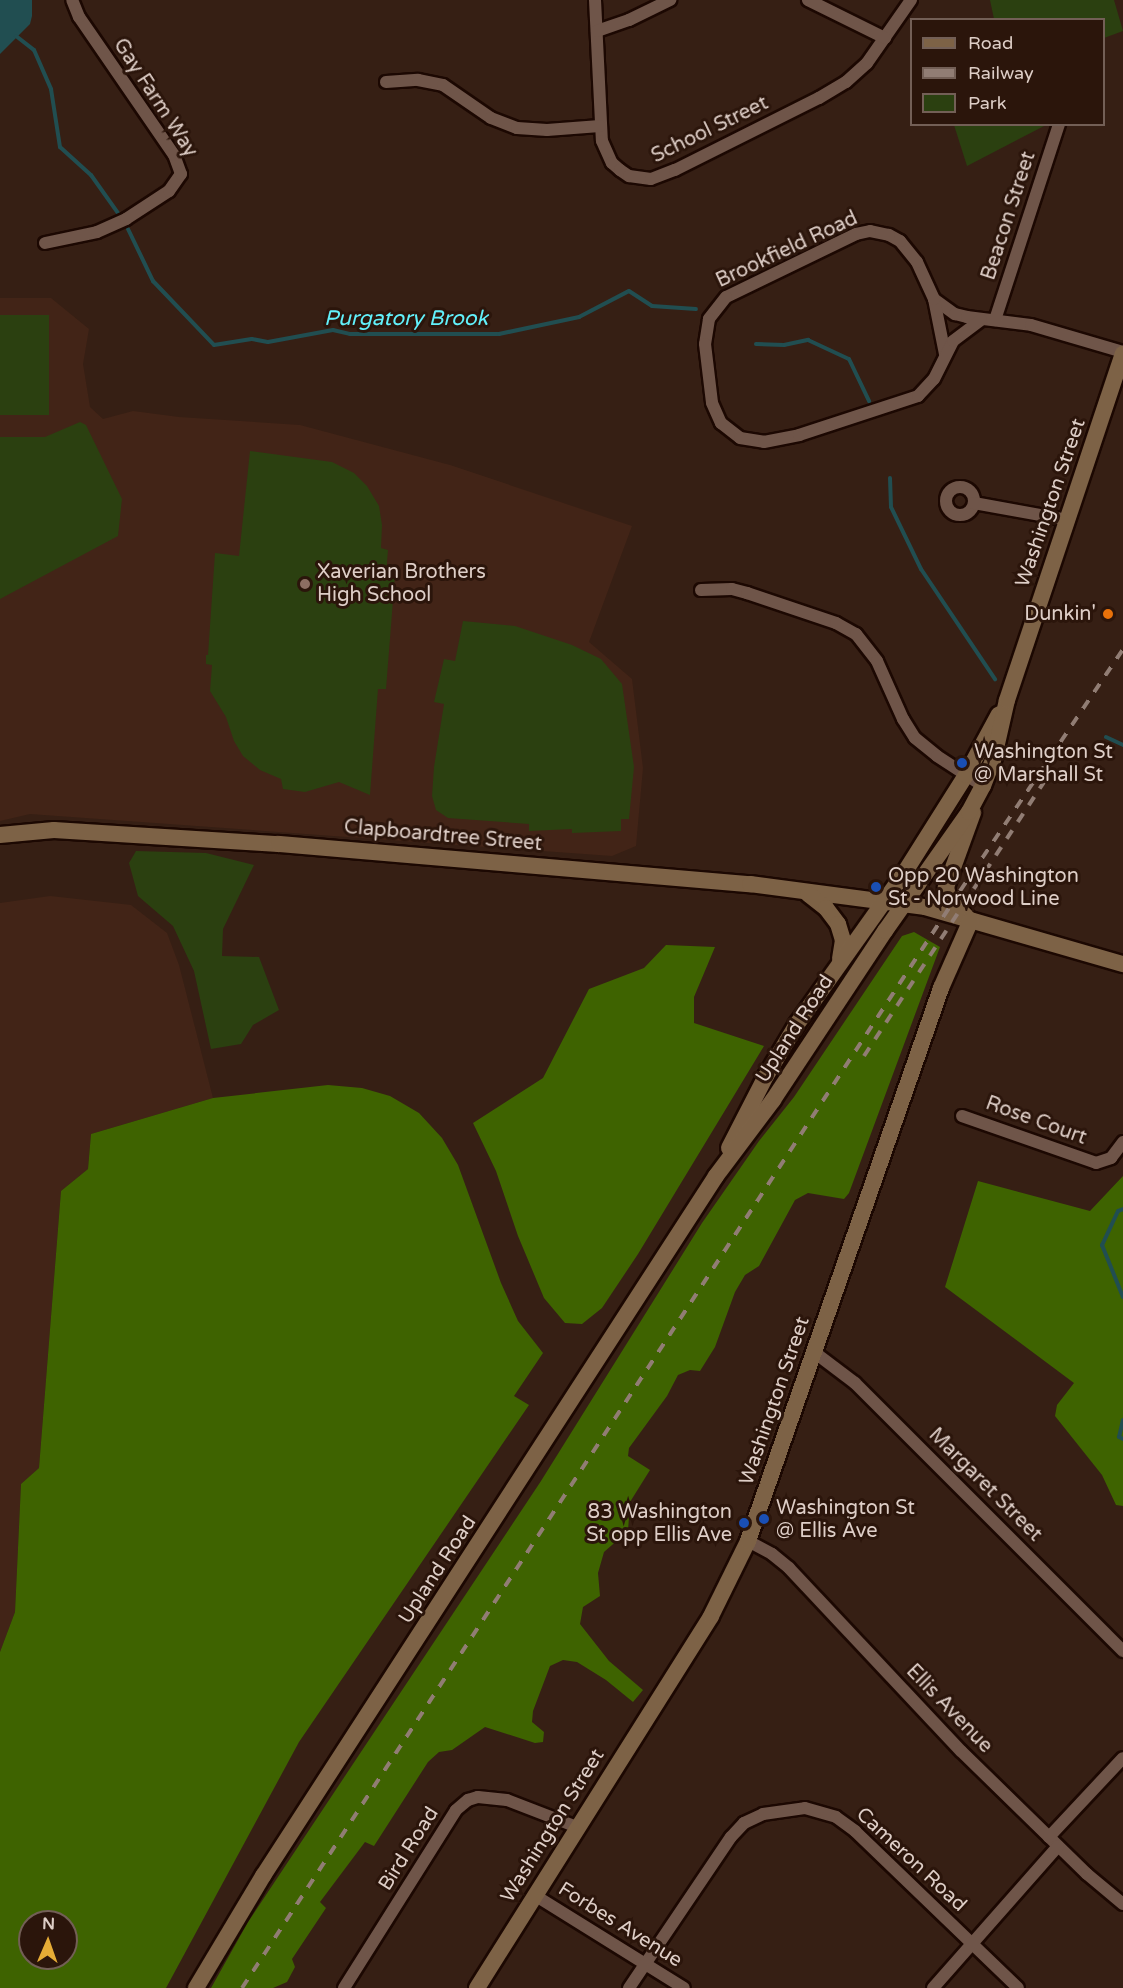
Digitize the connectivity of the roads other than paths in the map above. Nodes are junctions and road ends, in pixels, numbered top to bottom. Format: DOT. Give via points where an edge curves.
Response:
graph roads {
  1 [pos="72,0"];
  2 [pos="595,0"];
  3 [pos="670,0"];
  4 [pos="808,0"];
  5 [pos="911,0"];
  6 [pos="597,31"];
  7 [pos="885,38"];
  8 [pos="386,82"];
  9 [pos="600,126"];
  10 [pos="1058,126"];
  11 [pos="45,243"];
  12 [pos="934,299"];
  13 [pos="981,320"];
  14 [pos="995,320"];
  15 [pos="1123,353"];
  16 [pos="945,354"];
  17 [pos="974,503"];
  18 [pos="1068,520"];
  19 [pos="701,590"];
  20 [pos="1007,700"];
  21 [pos="966,775"];
  22 [pos="983,786"];
  23 [pos="0,835"];
  24 [pos="804,892"];
  25 [pos="882,901"];
  26 [pos="904,903"];
  27 [pos="971,920"];
  28 [pos="838,964"];
  29 [pos="1123,964"];
  30 [pos="962,1116"];
  31 [pos="1123,1142"];
  32 [pos="716,1176"];
  33 [pos="814,1352"];
  34 [pos="748,1541"];
  35 [pos="1123,1651"];
  36 [pos="1123,1758"];
  37 [pos="577,1827"];
  38 [pos="1049,1837"];
  39 [pos="1058,1846"];
  40 [pos="536,1896"];
  41 [pos="1123,1904"];
  42 [pos="972,1946"];
  43 [pos="645,1962"];
  44 [pos="196,1988"];
  45 [pos="344,1988"];
  46 [pos="477,1988"];
  47 [pos="629,1988"];
  48 [pos="684,1988"];
  49 [pos="933,1988"];
  50 [pos="1018,1988"];
  1 -- 11 [label="street, Gay Farm Way" via="79,17 174,155 181,174 169,191 126,219 97,232"];
  2 -- 6 [label="street, School Street"];
  3 -- 6 [label="street"];
  4 -- 7 [label="street"];
  5 -- 7 [label="street, School Street"];
  6 -- 9 [label="street, School Street"];
  7 -- 9 [label="street, School Street" via="857,73 833,90 663,176 641,179 620,170 607,153"];
  8 -- 9 [label="street" via="418,80 443,85 491,118 517,128"];
  10 -- 14 [label="street, Beacon Street"];
  12 -- 13 [label="street" via="955,314"];
  12 -- 16 [label="street, Brookfield Road"];
  12 -- 16 [label="street, Brookfield Road" via="917,262 900,241 880,232 856,234 735,292 719,304 709,319 705,344 711,403 721,423 740,438 751,442 778,440 918,396 934,379"];
  13 -- 14 [label="street"];
  13 -- 16 [label="street, Brookfield Road" via="961,333"];
  14 -- 15 [label="street" via="1031,325"];
  15 -- 18 [label="main road, Washington Street"];
  17 -- 18 [label="street"];
  18 -- 20 [label="main road, Washington Street"];
  19 -- 21 [label="street" via="732,589 747,593 836,623 856,634 877,661 908,729 924,746"];
  20 -- 21 [label="main road, Washington Street"];
  20 -- 22 [label="main road, Washington Street"];
  21 -- 22 [label="street"];
  21 -- 25 [label="main road, Washington Street" via="903,875"];
  22 -- 26 [label="main road, Washington Street"];
  22 -- 27 [label="main road" via="946,887 954,906"];
  23 -- 24 [label="main road, Clapboardtree Street" via="54,830 279,844 750,884"];
  24 -- 25 [label="main road, Clapboardtree Street"];
  24 -- 28 [label="main road" via="826,908 838,924 843,940"];
  25 -- 26 [label="main road, Clapboardtree Street"];
  25 -- 28 [label="main road, Upland Road"];
  26 -- 27 [label="main road, Clapboardtree Street"];
  26 -- 32 [label="main road, Upland Road" via="763,1114"];
  27 -- 29 [label="main road, Clapboardtree Street"];
  27 -- 33 [label="main road, Washington Street" via="940,988"];
  28 -- 32 [label="main road, Upland Road" via="766,1076"];
  30 -- 31 [label="street, Rose Court" via="1096,1163 1111,1158"];
  32 -- 44 [label="main road, Upland Road" via="263,1876"];
  33 -- 34 [label="main road, Washington Street"];
  33 -- 35 [label="street, Margaret Street" via="863,1390"];
  34 -- 37 [label="main road, Washington Street" via="711,1616"];
  34 -- 38 [label="street, Ellis Avenue" via="789,1568 961,1751"];
  36 -- 38 [label="street"];
  37 -- 40 [label="main road, Washington Street"];
  37 -- 45 [label="street, Bird Road" via="507,1800 468,1800 456,1809"];
  38 -- 39 [label="street, Ellis Avenue"];
  39 -- 41 [label="street, Ellis Avenue"];
  39 -- 42 [label="street"];
  40 -- 43 [label="street, Forbes Avenue"];
  40 -- 46 [label="main road, Washington Street"];
  42 -- 43 [label="street, Cameron Road" via="836,1817 806,1808 784,1809 744,1823 730,1837"];
  42 -- 49 [label="street"];
  42 -- 50 [label="street, Cameron Road"];
  43 -- 47 [label="street, Cameron Road"];
  43 -- 48 [label="street, Forbes Avenue"];
}
